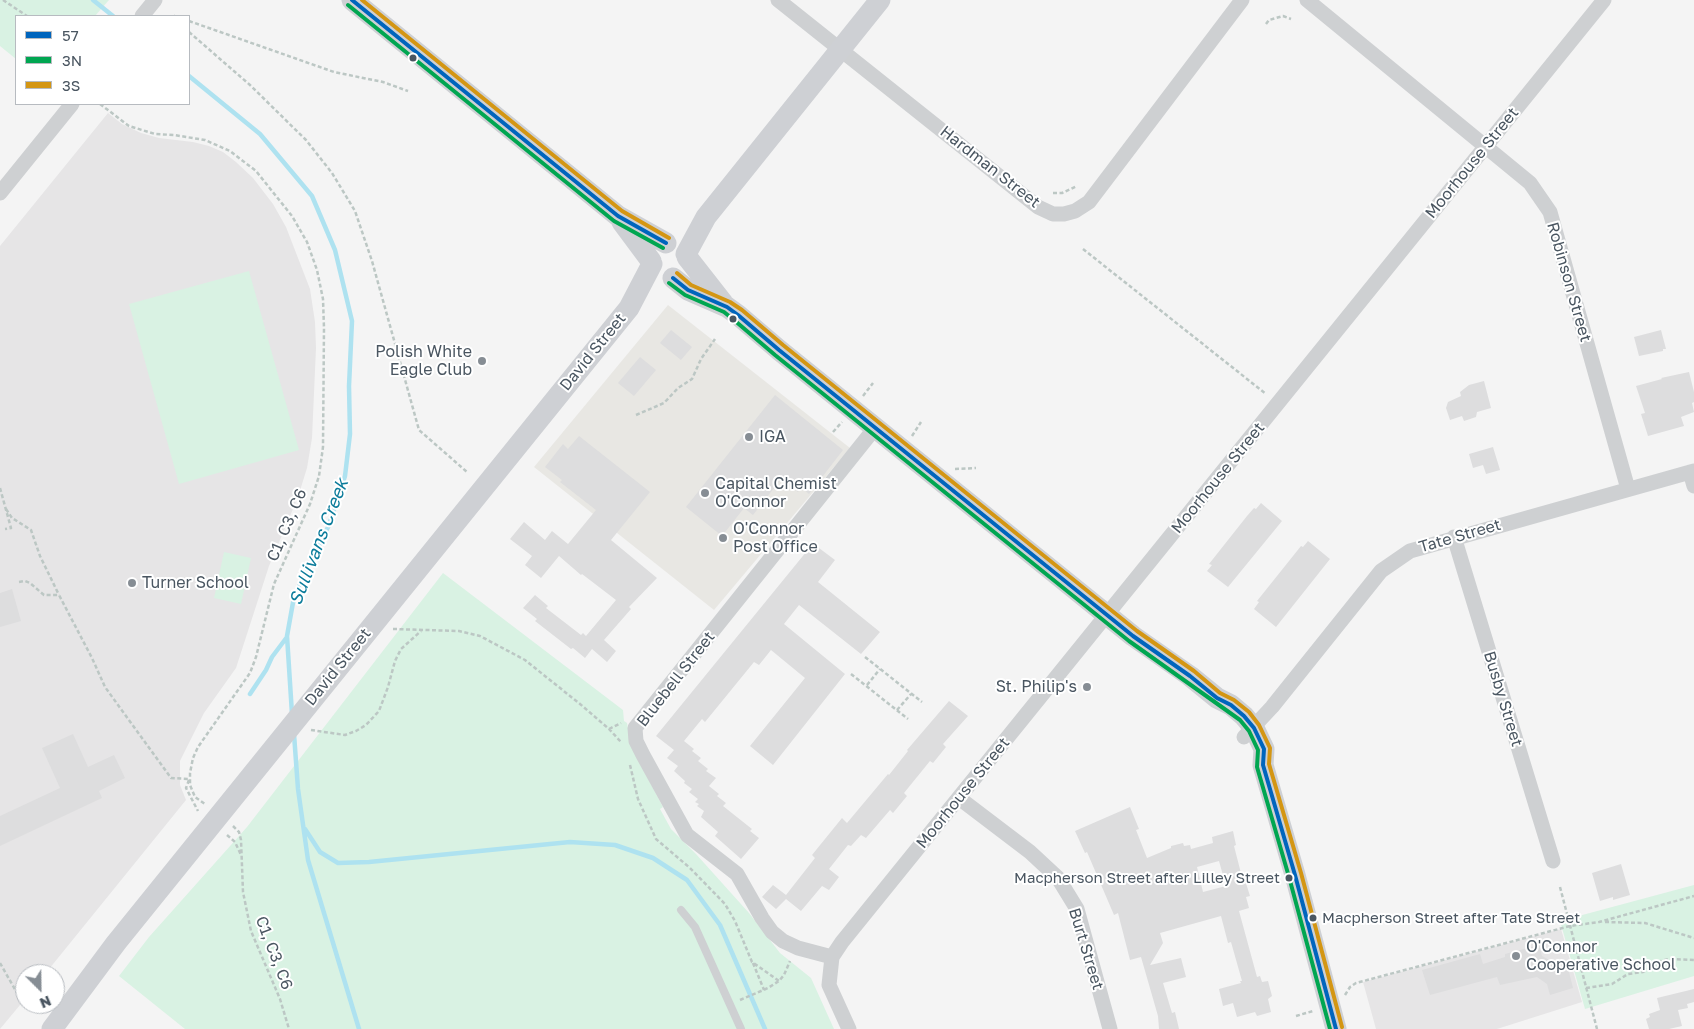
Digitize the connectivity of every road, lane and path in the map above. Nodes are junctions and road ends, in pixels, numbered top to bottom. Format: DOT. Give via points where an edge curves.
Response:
graph roads {
  1 [pos="4,0"];
  2 [pos="155,0"];
  3 [pos="352,0"];
  4 [pos="778,0"];
  5 [pos="880,0"];
  6 [pos="1242,0"];
  7 [pos="1307,0"];
  8 [pos="1604,0"];
  9 [pos="26,15"];
  10 [pos="143,15"];
  11 [pos="1291,19"];
  12 [pos="190,21"];
  13 [pos="1266,24"];
  14 [pos="190,33"];
  15 [pos="840,50"];
  16 [pos="408,90"];
  17 [pos="71,105"];
  18 [pos="101,105"];
  19 [pos="1486,146"];
  20 [pos="1077,186"];
  21 [pos="1053,192"];
  22 [pos="0,193"];
  23 [pos="618,216"];
  24 [pos="677,249"];
  25 [pos="1083,249"];
  26 [pos="661,270"];
  27 [pos="727,308"];
  28 [pos="715,339"];
  29 [pos="873,383"];
  30 [pos="860,399"];
  31 [pos="1277,404"];
  32 [pos="636,416"];
  33 [pos="843,421"];
  34 [pos="875,428"];
  35 [pos="833,432"];
  36 [pos="467,472"];
  37 [pos="1693,476"];
  38 [pos="0,488"];
  39 [pos="1628,489"];
  40 [pos="5,504"];
  41 [pos="0,505"];
  42 [pos="6,509"];
  43 [pos="4,530"];
  44 [pos="1454,537"];
  45 [pos="19,582"];
  46 [pos="59,596"];
  47 [pos="1107,615"];
  48 [pos="389,628"];
  49 [pos="422,630"];
  50 [pos="865,657"];
  51 [pos="880,669"];
  52 [pos="851,674"];
  53 [pos="866,686"];
  54 [pos="911,694"];
  55 [pos="922,702"];
  56 [pos="897,710"];
  57 [pos="908,719"];
  58 [pos="303,722"];
  59 [pos="622,723"];
  60 [pos="609,729"];
  61 [pos="1249,733"];
  62 [pos="635,755"];
  63 [pos="190,779"];
  64 [pos="959,798"];
  65 [pos="214,820"];
  66 [pos="242,858"];
  67 [pos="1553,861"];
  68 [pos="1560,887"];
  69 [pos="1694,896"];
  70 [pos="681,910"];
  71 [pos="1598,922"];
  72 [pos="1570,926"];
  73 [pos="1694,938"];
  74 [pos="792,956"];
  75 [pos="832,957"];
  76 [pos="1694,960"];
  77 [pos="0,962"];
  78 [pos="752,962"];
  79 [pos="779,981"];
  80 [pos="1356,983"];
  81 [pos="1586,988"];
  82 [pos="15,989"];
  83 [pos="763,990"];
  84 [pos="738,1000"];
  85 [pos="730,1004"];
  86 [pos="1317,1010"];
  87 [pos="1296,1016"];
  88 [pos="52,1029"];
  89 [pos="289,1029"];
  90 [pos="741,1029"];
  91 [pos="849,1029"];
  92 [pos="1110,1029"];
  93 [pos="1336,1029"];
  94 [pos="1597,1029"];
  1 -- 9 [label="path"];
  2 -- 10 [label="street"];
  3 -- 23 [label="street"];
  4 -- 15 [label="street, Hardman Street"];
  5 -- 15 [label="street"];
  6 -- 15 [label="street, Hardman Street" via="1089,202 1064,214 1053,214 1038,207"];
  7 -- 19 [label="street, Robinson Street"];
  8 -- 19 [label="street, Moorhouse Street"];
  11 -- 13 [label="path" via="1282,16"];
  12 -- 16 [label="path" via="334,72"];
  14 -- 36 [label="path" via="306,140 332,173 354,211 372,261 419,430"];
  15 -- 24 [label="street"];
  17 -- 22 [label="street"];
  18 -- 63 [label="path, C1, C3, C6" via="129,126 154,134 205,140 230,151 256,171 292,216 307,242 323,298 323,447 319,476 274,584 250,672 198,747"];
  19 -- 31 [label="street, Moorhouse Street"];
  19 -- 39 [label="street, Robinson Street" via="1530,183 1550,212"];
  20 -- 21 [label="path" via="1062,193"];
  23 -- 24 [label="street"];
  23 -- 26 [label="street"];
  24 -- 26 [label="street" via="655,249"];
  24 -- 26 [label="street" via="685,269 681,274"];
  24 -- 27 [label="street"];
  25 -- 31 [label="path"];
  26 -- 27 [label="street" via="688,290"];
  26 -- 58 [label="street, David Street" via="654,291 629,308"];
  27 -- 34 [label="street"];
  28 -- 32 [label="path" via="692,379 664,403"];
  29 -- 30 [label="path"];
  31 -- 47 [label="street, Moorhouse Street"];
  33 -- 35 [label="path"];
  34 -- 47 [label="street"];
  34 -- 62 [label="street, Bluebell Street" via="635,728"];
  37 -- 39 [label="street, Tate Street"];
  38 -- 40 [label="path"];
  39 -- 44 [label="street, Tate Street"];
  40 -- 41 [label="path"];
  40 -- 42 [label="path"];
  42 -- 43 [label="path" via="11,528"];
  42 -- 46 [label="path" via="12,518 31,530"];
  44 -- 61 [label="street, Tate Street" via="1410,551 1381,571"];
  44 -- 67 [label="street, Busby Street"];
  45 -- 46 [label="path" via="25,580 44,595"];
  46 -- 63 [label="path" via="105,687 171,778"];
  47 -- 61 [label="street" via="1217,698 1222,710"];
  47 -- 64 [label="street, Moorhouse Street"];
  48 -- 49 [label="path"];
  49 -- 58 [label="path" via="401,648 379,711 366,725 345,735"];
  49 -- 60 [label="path" via="459,631 480,636 525,660"];
  50 -- 51 [label="path"];
  51 -- 53 [label="path"];
  51 -- 54 [label="path"];
  52 -- 53 [label="path"];
  53 -- 56 [label="path"];
  54 -- 55 [label="path"];
  54 -- 56 [label="path"];
  56 -- 57 [label="path"];
  58 -- 65 [label="street, David Street" via="260,765"];
  59 -- 60 [label="path"];
  60 -- 62 [label="path"];
  61 -- 93 [label="street" via="1252,755 1263,765"];
  62 -- 75 [label="street, Bluebell Street" via="687,835 737,874 772,932 783,942"];
  62 -- 78 [label="path" via="635,790 656,839 725,904"];
  63 -- 65 [label="path, C1, C3, C6" via="195,797"];
  63 -- 65 [label="path" via="186,788"];
  64 -- 75 [label="street, Moorhouse Street"];
  64 -- 92 [label="street, Burt Street" via="1030,852 1058,878 1077,909"];
  65 -- 66 [label="path" via="235,842"];
  65 -- 66 [label="path, C1, C3, C6" via="239,832"];
  65 -- 88 [label="street, David Street"];
  66 -- 89 [label="path, C1, C3, C6" via="243,892 251,931"];
  68 -- 72 [label="path"];
  69 -- 71 [label="path"];
  70 -- 85 [label="lane" via="696,927"];
  71 -- 72 [label="path"];
  71 -- 73 [label="path" via="1645,923"];
  72 -- 80 [label="path"];
  72 -- 81 [label="path"];
  74 -- 79 [label="path"];
  75 -- 91 [label="street" via="829,985"];
  76 -- 81 [label="path" via="1661,961 1612,984"];
  77 -- 82 [label="path"];
  78 -- 79 [label="path"];
  78 -- 83 [label="path"];
  79 -- 83 [label="path"];
  81 -- 94 [label="path"];
  83 -- 84 [label="path"];
  84 -- 85 [label="lane"];
  85 -- 90 [label="lane"];
  86 -- 87 [label="path"];
}
